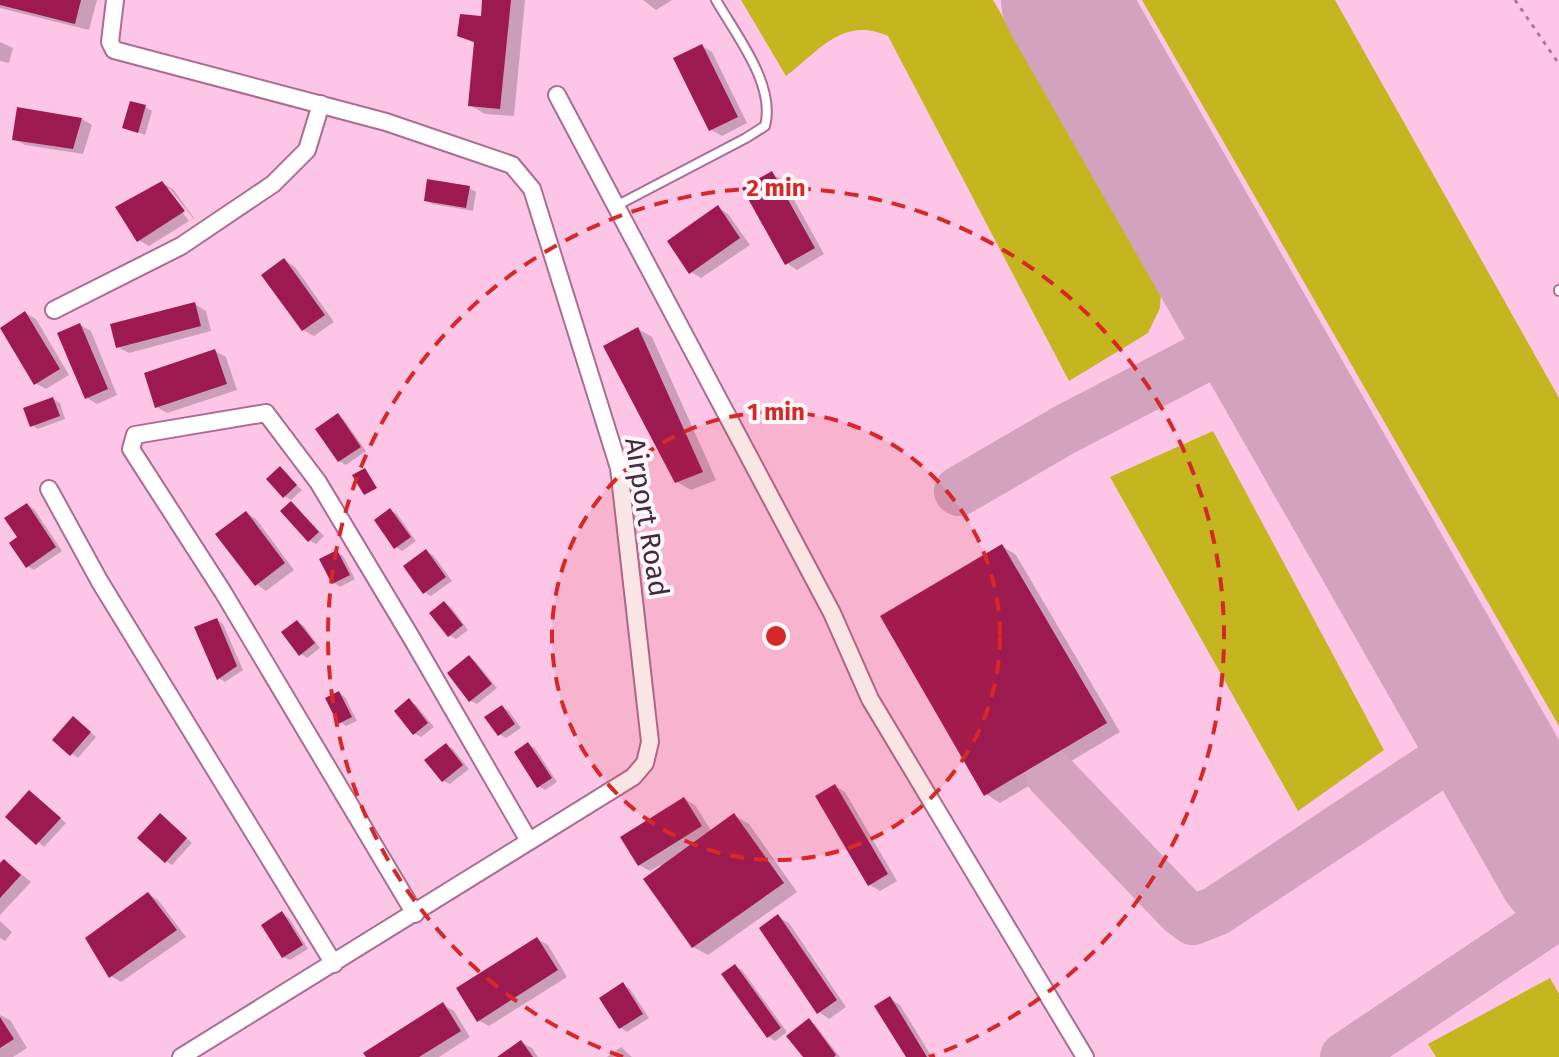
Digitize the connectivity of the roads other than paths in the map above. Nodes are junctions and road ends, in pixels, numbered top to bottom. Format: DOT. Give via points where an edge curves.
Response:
graph roads {
  1 [pos="115,0"];
  2 [pos="716,0"];
  3 [pos="557,95"];
  4 [pos="321,104"];
  5 [pos="616,206"];
  6 [pos="54,310"];
  7 [pos="49,489"];
  8 [pos="529,841"];
  9 [pos="415,914"];
  10 [pos="334,964"];
  11 [pos="181,1057"];
  12 [pos="1085,1057"];
  1 -- 4 [label="street, Airport Road" via="110,42 114,50"];
  2 -- 5 [label="lane" via="765,87 765,126"];
  3 -- 5 [label="street"];
  4 -- 6 [label="street" via="307,150 273,184 181,246"];
  4 -- 8 [label="street, Airport Road" via="512,165 532,189 619,468 650,742 645,763 633,777"];
  5 -- 12 [label="street" via="832,613 870,699"];
  7 -- 10 [label="street" via="100,582"];
  8 -- 9 [label="street, Airport Road"];
  8 -- 9 [label="street" via="318,482 266,413 135,435 131,449"];
  9 -- 10 [label="street, Airport Road"];
  10 -- 11 [label="street, Airport Road"];
}
